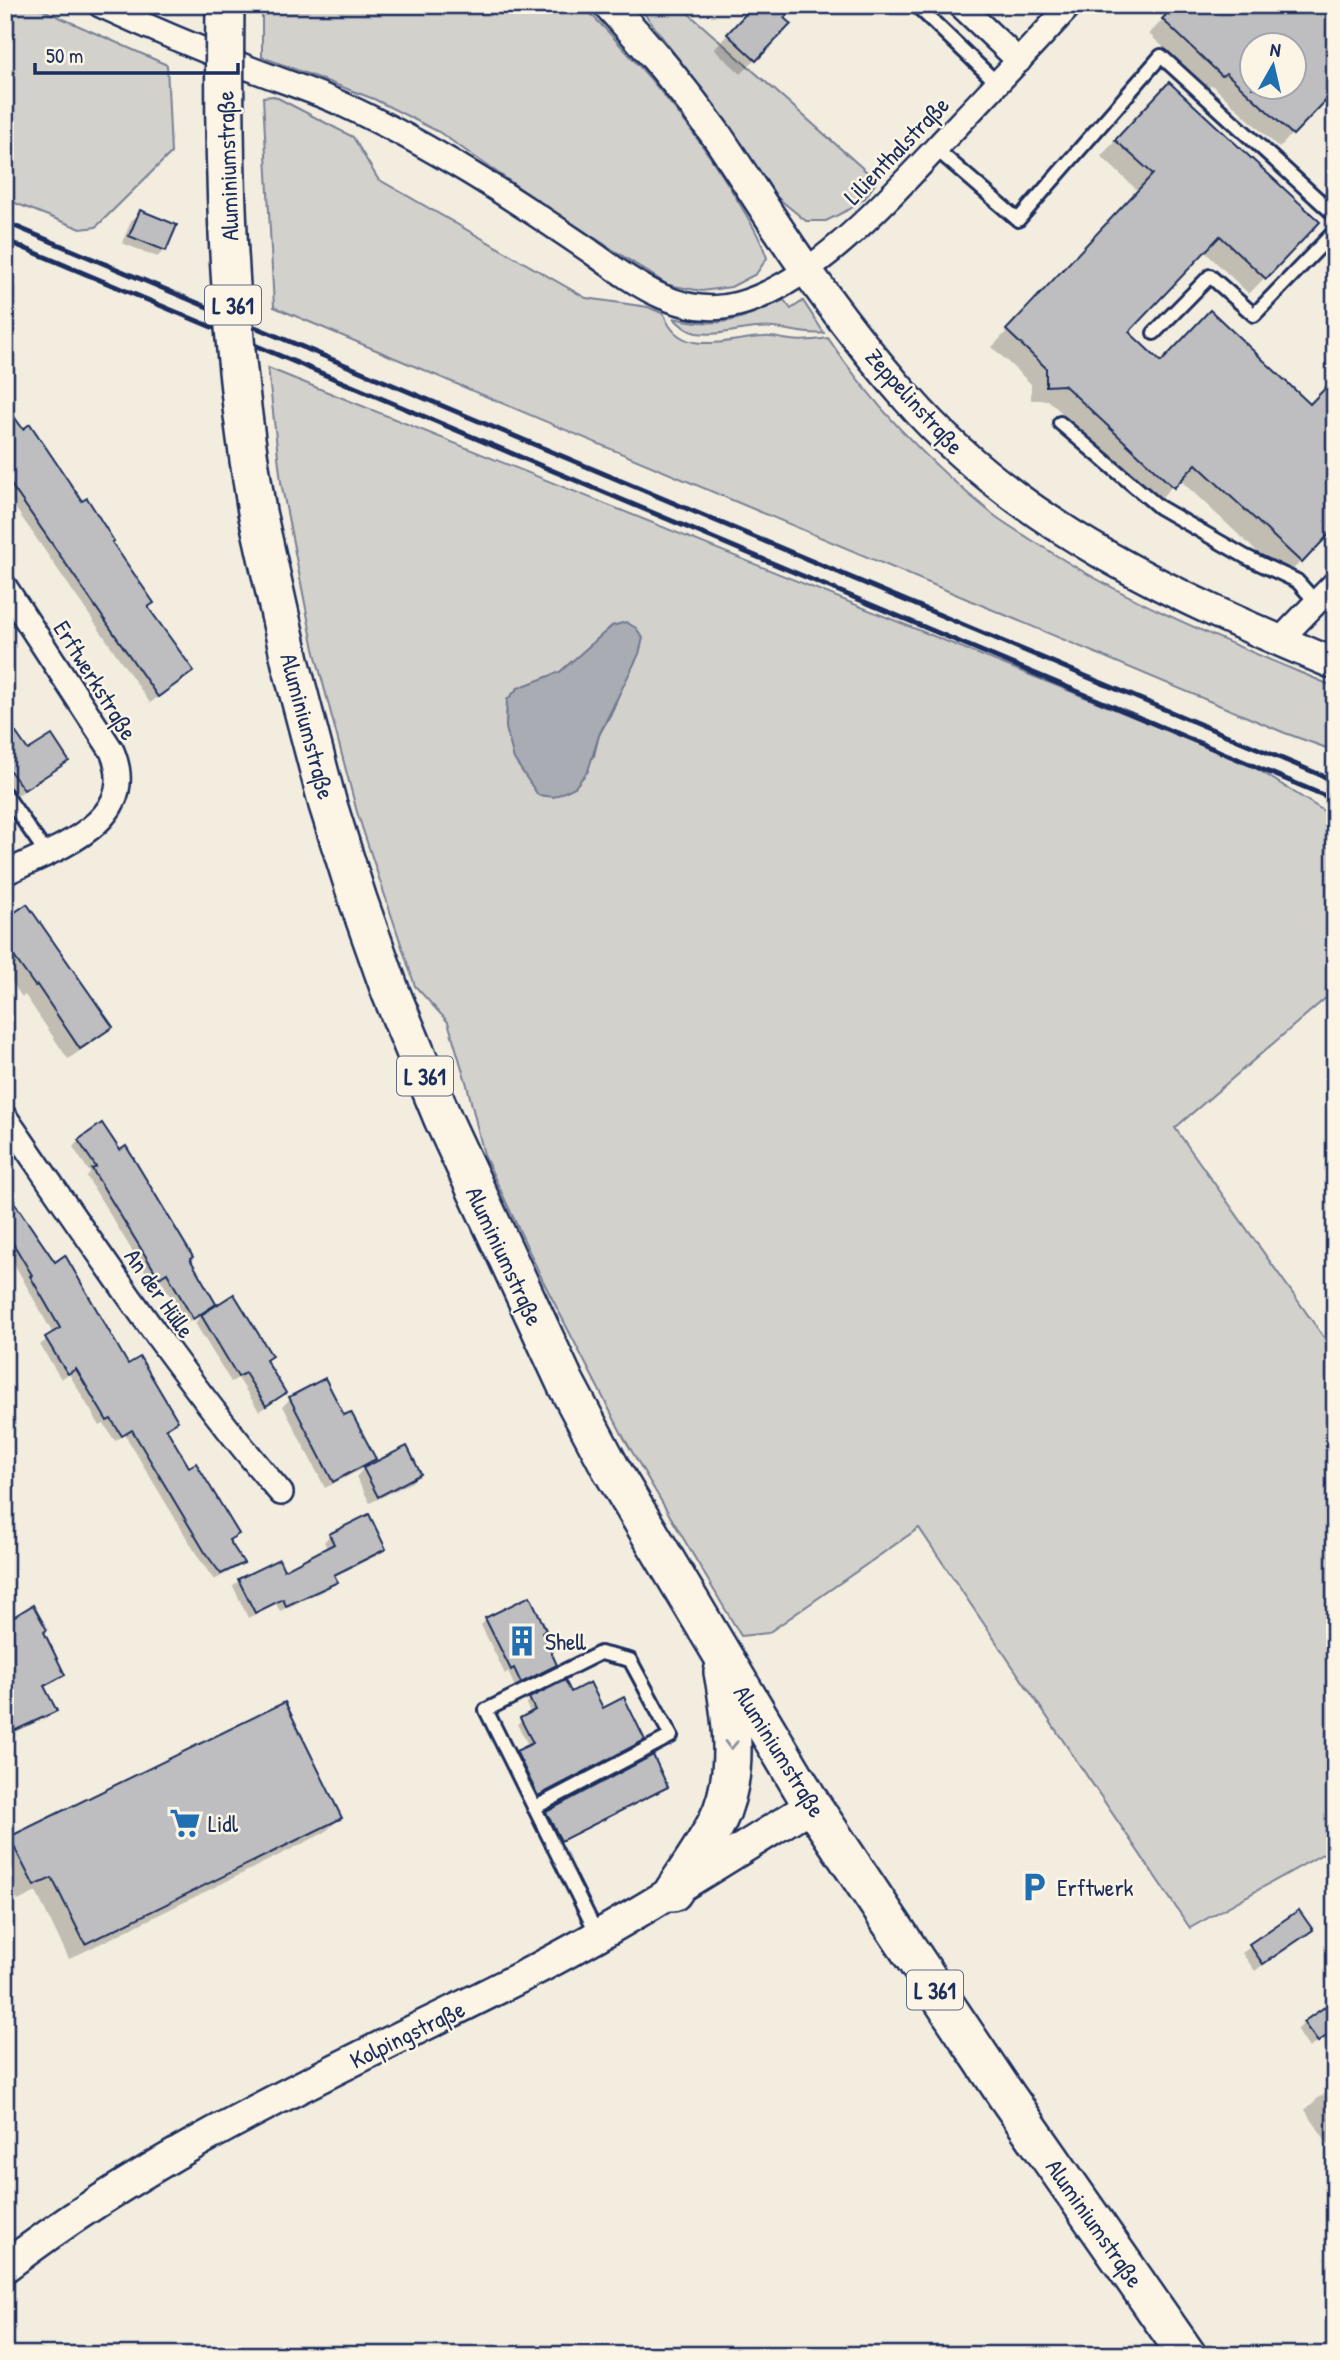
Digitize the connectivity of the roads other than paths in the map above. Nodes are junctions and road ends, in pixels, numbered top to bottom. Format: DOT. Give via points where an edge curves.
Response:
graph roads {
  1 [pos="100,5"];
  2 [pos="225,5"];
  3 [pos="609,5"];
  4 [pos="915,5"];
  5 [pos="960,5"];
  6 [pos="1070,5"];
  7 [pos="1019,61"];
  8 [pos="998,83"];
  9 [pos="936,149"];
  10 [pos="1335,215"];
  11 [pos="1335,231"];
  12 [pos="806,269"];
  13 [pos="1154,333"];
  14 [pos="1060,423"];
  15 [pos="1335,583"];
  16 [pos="5,587"];
  17 [pos="1316,602"];
  18 [pos="1279,641"];
  19 [pos="1335,664"];
  20 [pos="5,794"];
  21 [pos="46,853"];
  22 [pos="5,873"];
  23 [pos="5,1117"];
  24 [pos="281,1493"];
  25 [pos="720,1654"];
  26 [pos="812,1805"];
  27 [pos="534,1808"];
  28 [pos="673,1892"];
  29 [pos="598,1937"];
  30 [pos="5,2267"];
  31 [pos="1187,2355"];
  1 -- 12 [label="street, Lilienthalstraße" via="166,36 343,104 428,147 504,192 632,281 675,302 714,309 735,305 756,299"];
  2 -- 25 [label="main road, Aluminiumstraße / L 361, bridge" via="231,271 249,460 279,616 358,900 443,1119 566,1384"];
  3 -- 12 [label="street, Zeppelinstraße" via="690,100"];
  4 -- 8 [label="lane"];
  5 -- 7 [label="street"];
  6 -- 7 [label="street, Lilienthalstraße"];
  7 -- 8 [label="street, Lilienthalstraße"];
  8 -- 9 [label="street, Lilienthalstraße"];
  9 -- 10 [label="lane" via="1018,220 1161,56"];
  9 -- 12 [label="street, Lilienthalstraße" via="865,220"];
  11 -- 13 [label="lane" via="1254,315 1210,276"];
  12 -- 18 [label="street, Zeppelinstraße" via="913,405 999,483 1102,552"];
  14 -- 17 [label="lane" via="1159,507 1297,581"];
  15 -- 17 [label="street"];
  16 -- 21 [label="street, Erftwerkstraße" via="112,751 119,769 116,796 108,811 83,833"];
  17 -- 18 [label="street"];
  18 -- 19 [label="street, Zeppelinstraße"];
  20 -- 21 [label="lane"];
  21 -- 22 [label="street, Erftwerkstraße"];
  23 -- 24 [label="street, An der Hülle" via="188,1380"];
  25 -- 26 [label="main road, Aluminiumstraße / L 361"];
  25 -- 28 [label="main road, one-way" via="731,1716 730,1779 718,1820"];
  26 -- 28 [label="street, Kolpingstraße"];
  26 -- 31 [label="main road, Aluminiumstraße / L 361"];
  27 -- 27 [label="lane" via="486,1710 600,1653 630,1660 671,1736"];
  27 -- 29 [label="lane"];
  28 -- 29 [label="street, Kolpingstraße"];
  29 -- 30 [label="street, Kolpingstraße" via="213,2133 101,2198"];
}
